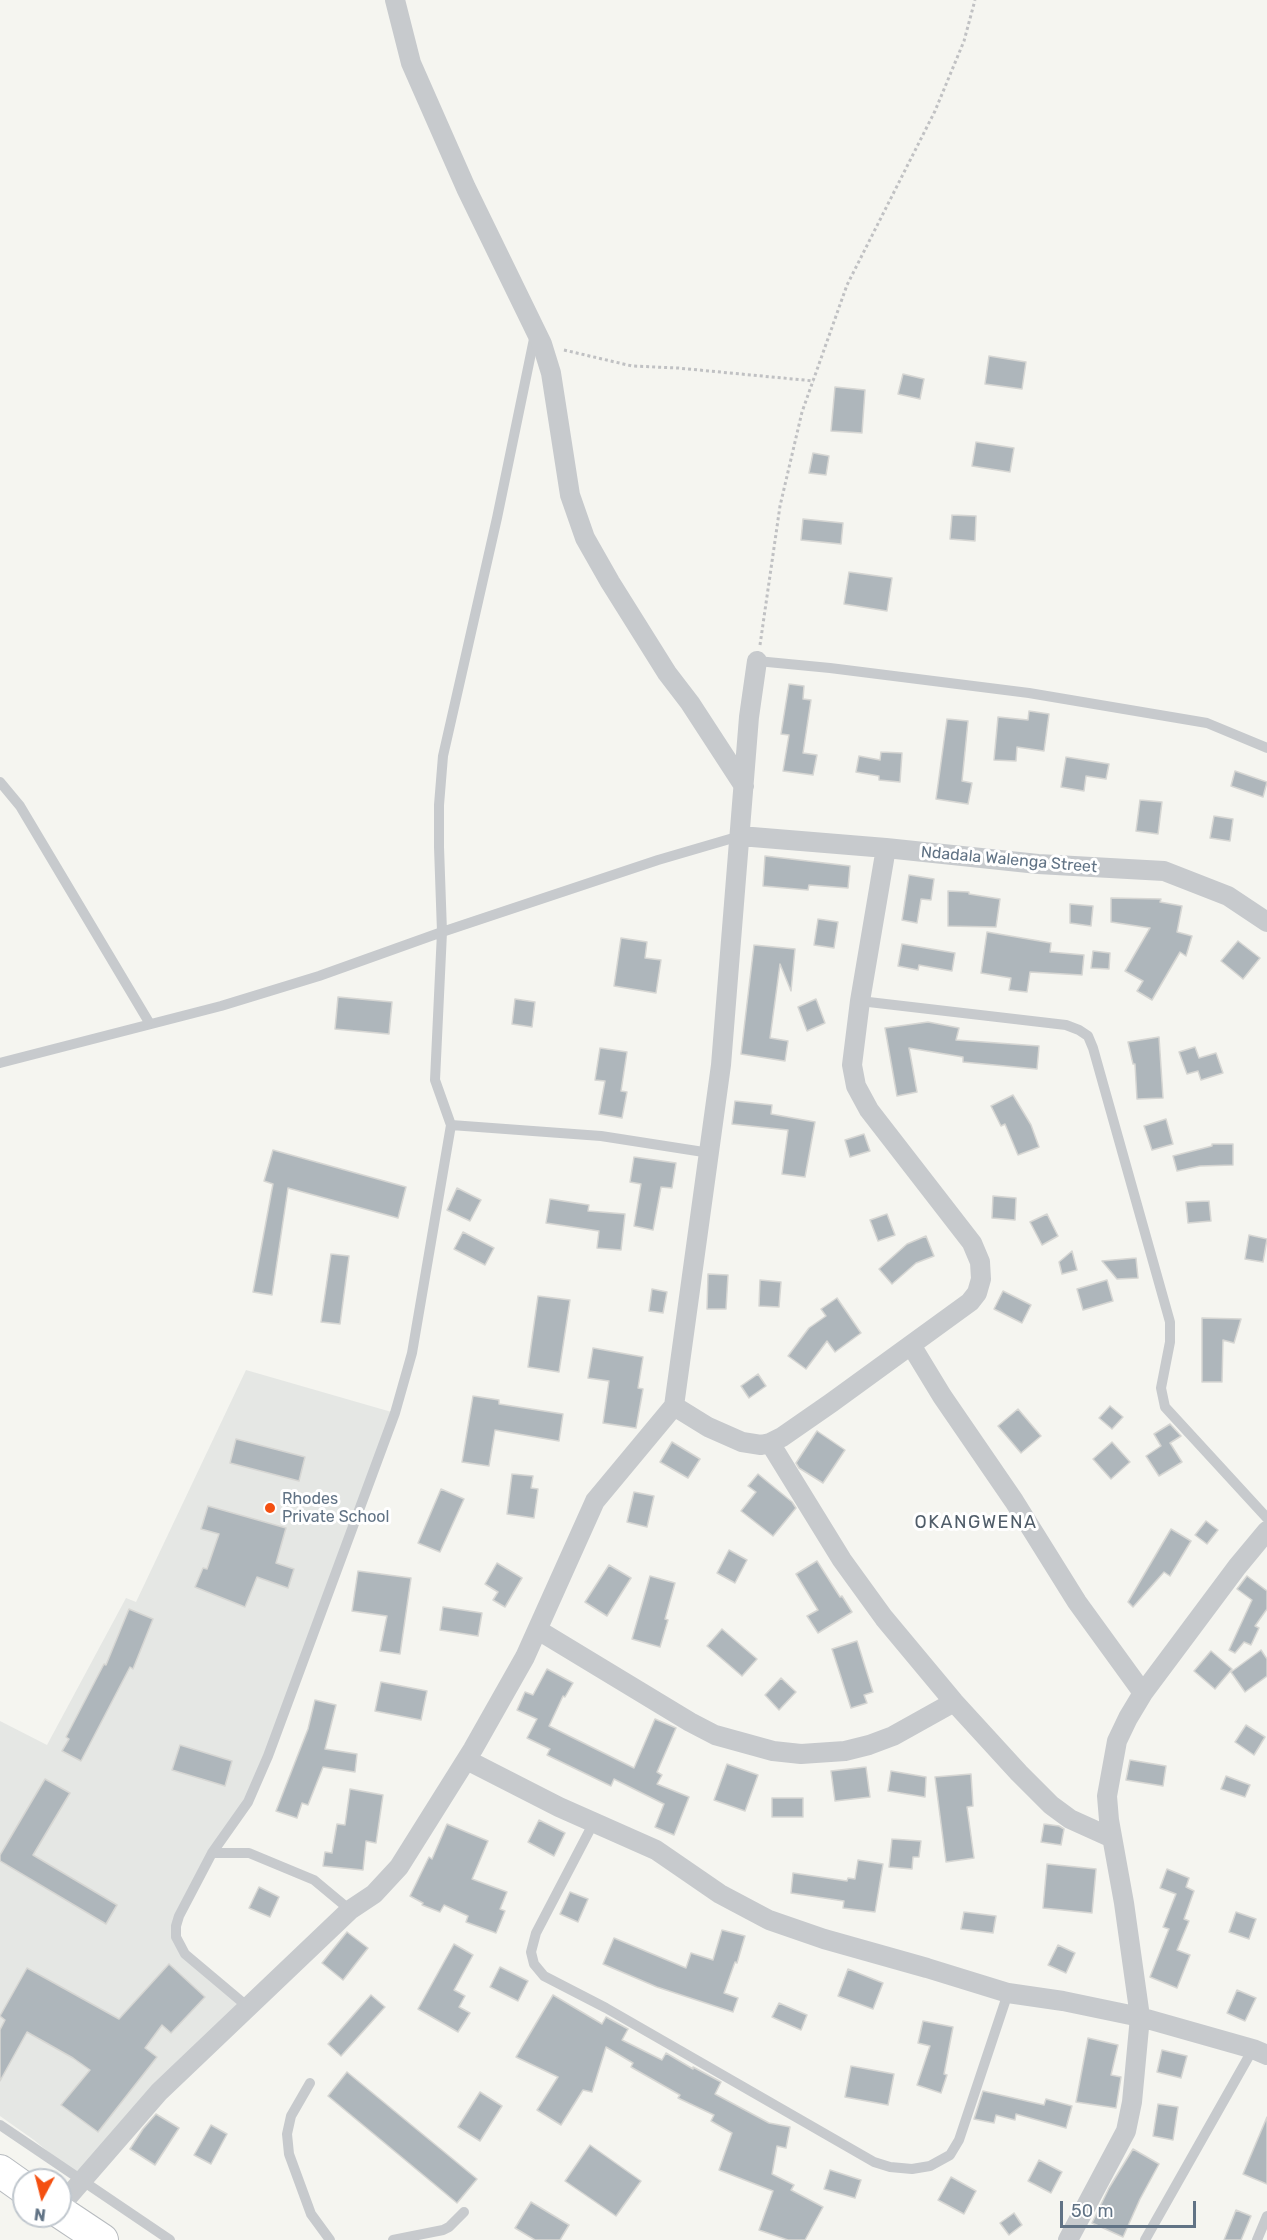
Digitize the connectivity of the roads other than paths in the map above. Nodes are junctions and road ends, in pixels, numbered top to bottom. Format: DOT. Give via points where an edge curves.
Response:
graph roads {
  1 [pos="395,0"];
  2 [pos="539,338"];
  3 [pos="757,661"];
  4 [pos="1267,748"];
  5 [pos="0,782"];
  6 [pos="744,786"];
  7 [pos="740,836"];
  8 [pos="886,848"];
  9 [pos="1267,922"];
  10 [pos="442,932"];
  11 [pos="860,1001"];
  12 [pos="150,1024"];
  13 [pos="0,1063"];
  14 [pos="451,1125"];
  15 [pos="710,1153"];
  16 [pos="911,1345"];
  17 [pos="674,1406"];
  18 [pos="770,1443"];
  19 [pos="1267,1518"];
  20 [pos="1267,1531"];
  21 [pos="538,1630"];
  22 [pos="1143,1693"];
  23 [pos="954,1702"];
  24 [pos="466,1760"];
  25 [pos="594,1822"];
  26 [pos="1112,1838"];
  27 [pos="212,1853"];
  28 [pos="350,1910"];
  29 [pos="1008,1993"];
  30 [pos="248,2007"];
  31 [pos="1140,2017"];
  32 [pos="1260,2052"];
  33 [pos="310,2083"];
  34 [pos="0,2125"];
  35 [pos="82,2180"];
  36 [pos="72,2192"];
  37 [pos="464,2212"];
  38 [pos="1267,2216"];
  39 [pos="72,2220"];
  40 [pos="102,2240"];
  41 [pos="170,2240"];
  42 [pos="330,2240"];
  43 [pos="393,2240"];
  44 [pos="1068,2240"];
  45 [pos="1144,2240"];
  46 [pos="1257,2240"];
  1 -- 2 [label="street" via="411,63"];
  2 -- 6 [label="street" via="551,373 570,495 585,538 661,664"];
  2 -- 10 [label="lane" via="443,756 439,816"];
  3 -- 4 [label="lane" via="1052,696 1207,723"];
  3 -- 6 [label="street"];
  5 -- 12 [label="lane" via="20,806"];
  6 -- 7 [label="street"];
  7 -- 8 [label="street, Ndadala Walenga Street"];
  7 -- 10 [label="lane"];
  7 -- 15 [label="street"];
  8 -- 9 [label="street, Ndadala Walenga Street" via="1038,864 1164,871 1228,896"];
  8 -- 11 [label="street"];
  10 -- 12 [label="lane" via="318,976"];
  10 -- 14 [label="lane" via="435,1080"];
  11 -- 16 [label="street" via="852,1065 861,1098 972,1243 980,1262 981,1278 970,1302"];
  11 -- 19 [label="lane" via="1066,1025 1088,1036 1170,1322 1161,1388 1165,1407"];
  12 -- 13 [label="lane"];
  14 -- 15 [label="lane" via="601,1136"];
  14 -- 27 [label="lane" via="412,1353 395,1413 268,1756 248,1802"];
  15 -- 17 [label="street"];
  16 -- 18 [label="street"];
  16 -- 22 [label="street" via="1077,1602"];
  17 -- 18 [label="street" via="742,1442"];
  17 -- 21 [label="street" via="595,1501"];
  18 -- 23 [label="street" via="849,1569"];
  20 -- 22 [label="street"];
  21 -- 23 [label="street" via="715,1735 773,1751 801,1754 861,1747 893,1736"];
  21 -- 24 [label="street"];
  22 -- 26 [label="street" via="1117,1741 1107,1796"];
  23 -- 26 [label="street" via="1051,1805 1070,1819"];
  24 -- 25 [label="street"];
  24 -- 28 [label="street" via="399,1867 374,1894"];
  25 -- 29 [label="street" via="656,1850 720,1894 769,1920"];
  25 -- 29 [label="lane" via="536,1933 531,1952 534,1964 544,1976 874,2162 912,2169 930,2166 950,2155 959,2140"];
  26 -- 31 [label="street"];
  27 -- 28 [label="lane" via="249,1853 314,1880"];
  27 -- 30 [label="lane" via="179,1916 176,1936 185,1954"];
  28 -- 30 [label="street"];
  29 -- 31 [label="street"];
  30 -- 35 [label="street" via="159,2092"];
  31 -- 32 [label="street"];
  31 -- 44 [label="street" via="1126,2132"];
  32 -- 45 [label="lane"];
  33 -- 42 [label="lane" via="291,2116 288,2154 311,2214"];
  34 -- 35 [label="lane"];
  35 -- 36 [label="street"];
  35 -- 41 [label="lane"];
  37 -- 43 [label="lane" via="443,2230"];
  38 -- 46 [label="lane"];
  39 -- 40 [label="main road"];
}
